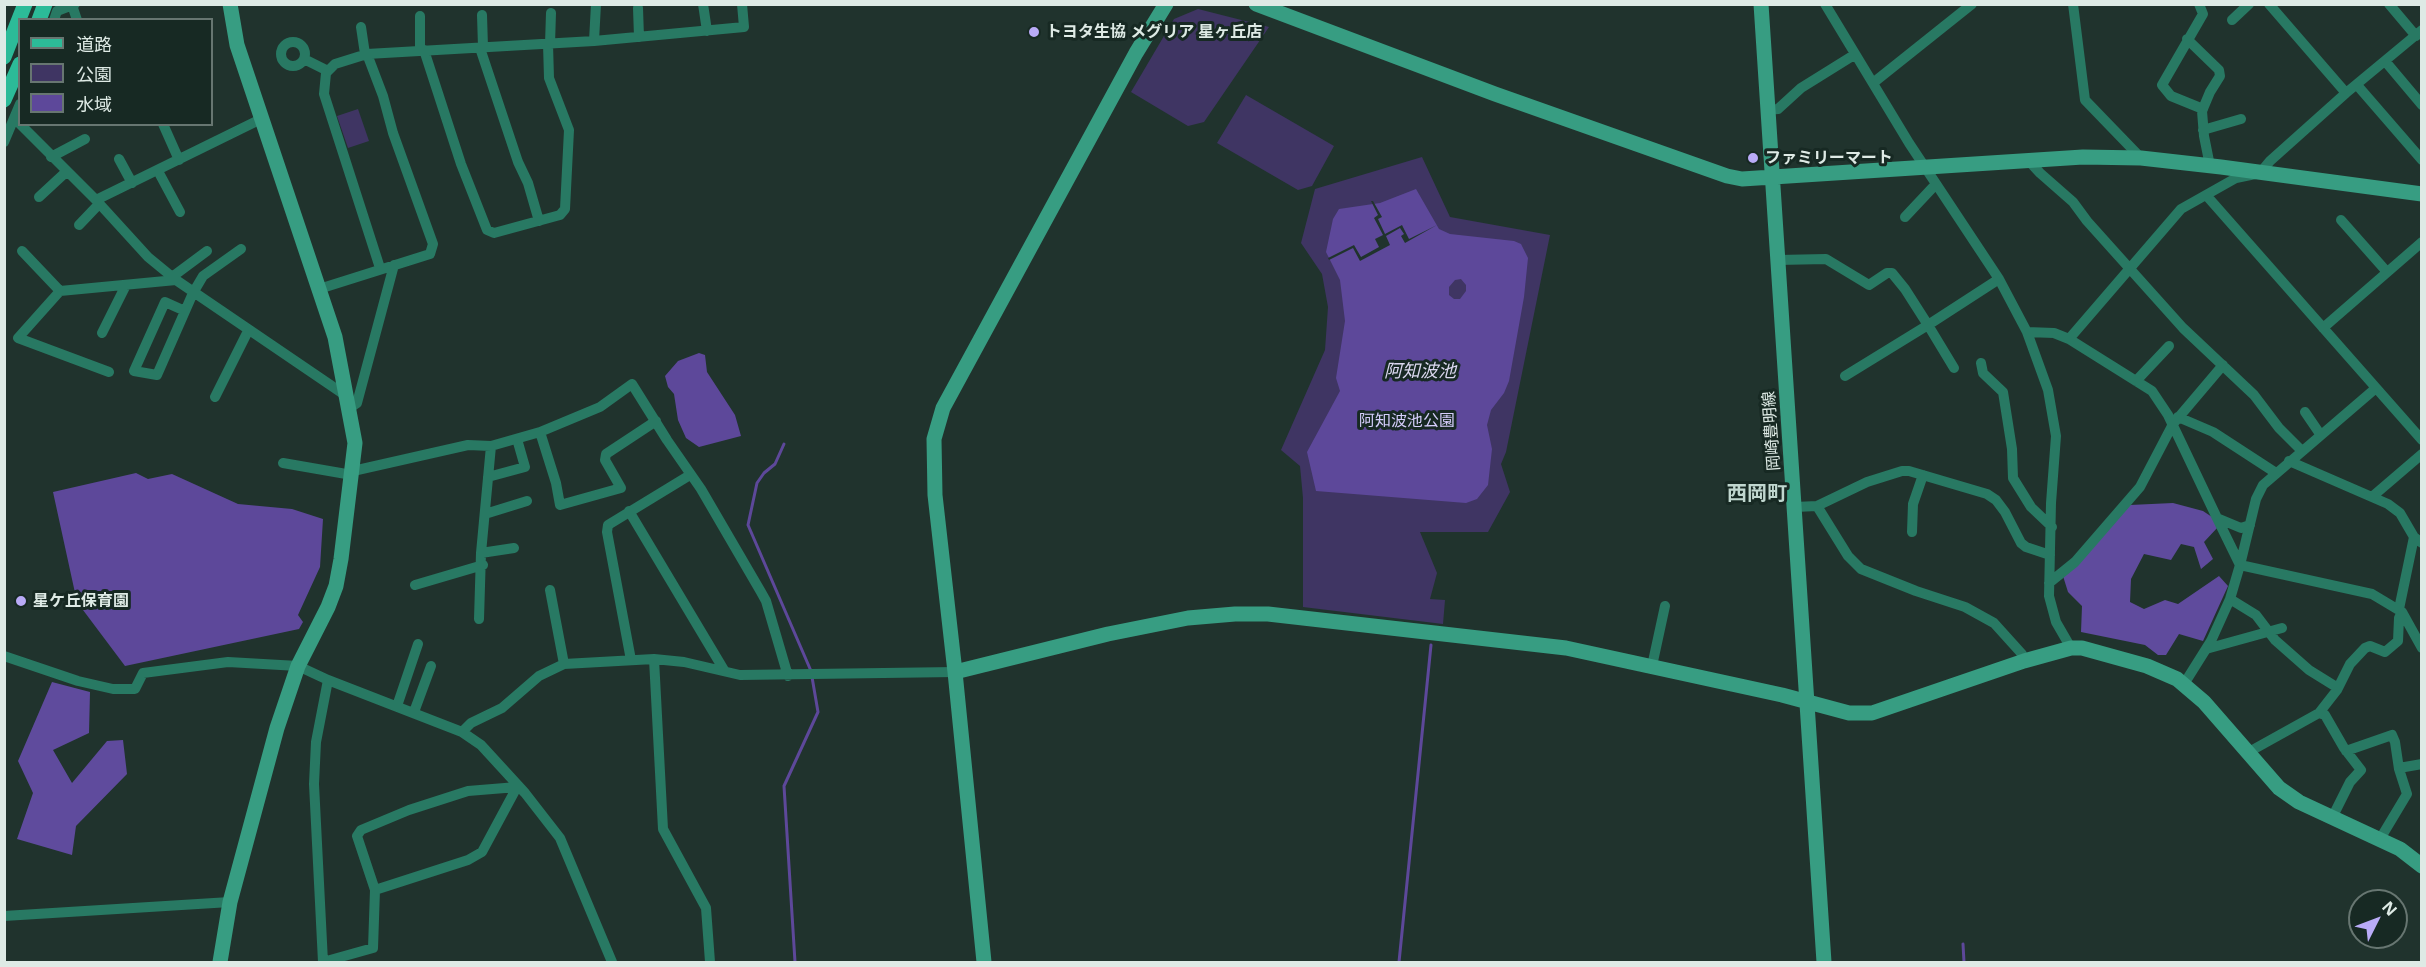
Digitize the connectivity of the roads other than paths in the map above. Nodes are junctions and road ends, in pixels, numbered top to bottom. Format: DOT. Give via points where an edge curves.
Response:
graph roads {
  1 [pos="25,4"];
  2 [pos="230,4"];
  3 [pos="596,4"];
  4 [pos="703,4"];
  5 [pos="742,4"];
  6 [pos="1166,4"];
  7 [pos="1256,4"];
  8 [pos="1761,4"];
  9 [pos="1825,4"];
  10 [pos="1972,4"];
  11 [pos="2073,4"];
  12 [pos="2199,4"];
  13 [pos="2249,4"];
  14 [pos="2270,4"];
  15 [pos="2389,4"];
  16 [pos="73,5"];
  17 [pos="638,8"];
  18 [pos="550,14"];
  19 [pos="482,15"];
  20 [pos="420,16"];
  21 [pos="19,18"];
  22 [pos="55,18"];
  23 [pos="2232,20"];
  24 [pos="18,22"];
  25 [pos="361,27"];
  26 [pos="707,31"];
  27 [pos="2418,33"];
  28 [pos="639,37"];
  29 [pos="2187,39"];
  30 [pos="594,41"];
  31 [pos="549,44"];
  32 [pos="481,47"];
  33 [pos="422,50"];
  34 [pos="366,54"];
  35 [pos="1854,54"];
  36 [pos="4,57"];
  37 [pos="304,59"];
  38 [pos="2385,61"];
  39 [pos="18,68"];
  40 [pos="328,70"];
  41 [pos="1873,83"];
  42 [pos="2357,85"];
  43 [pos="2346,93"];
  44 [pos="4,100"];
  45 [pos="2421,105"];
  46 [pos="2203,109"];
  47 [pos="1767,110"];
  48 [pos="261,119"];
  49 [pos="2241,119"];
  50 [pos="18,122"];
  51 [pos="22,126"];
  52 [pos="164,126"];
  53 [pos="2203,130"];
  54 [pos="85,139"];
  55 [pos="4,142"];
  56 [pos="51,157"];
  57 [pos="2141,158"];
  58 [pos="2421,158"];
  59 [pos="119,159"];
  60 [pos="179,160"];
  61 [pos="2029,160"];
  62 [pos="2210,166"];
  63 [pos="1926,167"];
  64 [pos="158,171"];
  65 [pos="66,172"];
  66 [pos="2260,173"];
  67 [pos="1772,178"];
  68 [pos="132,183"];
  69 [pos="1936,184"];
  70 [pos="2421,194"];
  71 [pos="2206,195"];
  72 [pos="39,197"];
  73 [pos="97,202"];
  74 [pos="180,212"];
  75 [pos="1905,217"];
  76 [pos="2341,220"];
  77 [pos="539,221"];
  78 [pos="79,225"];
  79 [pos="2421,242"];
  80 [pos="241,249"];
  81 [pos="22,251"];
  82 [pos="207,251"];
  83 [pos="1778,260"];
  84 [pos="394,265"];
  85 [pos="380,268"];
  86 [pos="2130,268"];
  87 [pos="2387,272"];
  88 [pos="174,279"];
  89 [pos="1999,279"];
  90 [pos="126,285"];
  91 [pos="319,289"];
  92 [pos="60,291"];
  93 [pos="193,292"];
  94 [pos="185,311"];
  95 [pos="1928,325"];
  96 [pos="2323,328"];
  97 [pos="248,331"];
  98 [pos="2027,332"];
  99 [pos="102,333"];
  100 [pos="2069,339"];
  101 [pos="2169,346"];
  102 [pos="1981,363"];
  103 [pos="2223,364"];
  104 [pos="1954,368"];
  105 [pos="109,372"];
  106 [pos="1845,376"];
  107 [pos="2136,381"];
  108 [pos="2376,388"];
  109 [pos="215,397"];
  110 [pos="347,402"];
  111 [pos="2305,412"];
  112 [pos="656,421"];
  113 [pos="2176,421"];
  114 [pos="540,432"];
  115 [pos="2320,434"];
  116 [pos="517,439"];
  117 [pos="2421,440"];
  118 [pos="491,446"];
  119 [pos="2301,450"];
  120 [pos="2421,454"];
  121 [pos="2289,461"];
  122 [pos="283,463"];
  123 [pos="353,473"];
  124 [pos="2276,473"];
  125 [pos="690,475"];
  126 [pos="1923,475"];
  127 [pos="488,477"];
  128 [pos="2373,496"];
  129 [pos="526,501"];
  130 [pos="1817,506"];
  131 [pos="1795,507"];
  132 [pos="629,511"];
  133 [pos="485,514"];
  134 [pos="2217,518"];
  135 [pos="2250,525"];
  136 [pos="2052,527"];
  137 [pos="1912,532"];
  138 [pos="2418,540"];
  139 [pos="514,548"];
  140 [pos="2050,555"];
  141 [pos="482,559"];
  142 [pos="2240,564"];
  143 [pos="2049,583"];
  144 [pos="415,585"];
  145 [pos="549,590"];
  146 [pos="2230,599"];
  147 [pos="1665,606"];
  148 [pos="2401,610"];
  149 [pos="479,619"];
  150 [pos="2282,628"];
  151 [pos="2268,633"];
  152 [pos="418,644"];
  153 [pos="2071,648"];
  154 [pos="2421,648"];
  155 [pos="2206,649"];
  156 [pos="4,656"];
  157 [pos="631,660"];
  158 [pos="654,660"];
  159 [pos="2024,661"];
  160 [pos="564,664"];
  161 [pos="298,666"];
  162 [pos="431,666"];
  163 [pos="1652,666"];
  164 [pos="724,670"];
  165 [pos="956,672"];
  166 [pos="788,675"];
  167 [pos="328,680"];
  168 [pos="2184,684"];
  169 [pos="2338,688"];
  170 [pos="1808,702"];
  171 [pos="397,706"];
  172 [pos="414,712"];
  173 [pos="2319,713"];
  174 [pos="462,732"];
  175 [pos="2346,751"];
  176 [pos="2247,753"];
  177 [pos="2421,764"];
  178 [pos="2399,768"];
  179 [pos="518,787"];
  180 [pos="2332,818"];
  181 [pos="2379,839"];
  182 [pos="2421,866"];
  183 [pos="375,890"];
  184 [pos="230,902"];
  185 [pos="4,916"];
  186 [pos="323,962"];
  187 [pos="220,963"];
  188 [pos="612,963"];
  189 [pos="710,963"];
  190 [pos="984,963"];
  191 [pos="1824,963"];
  1 -- 21 [label="main road"];
  2 -- 48 [label="street" via="237,45"];
  3 -- 30 [label="street"];
  4 -- 26 [label="street"];
  5 -- 26 [label="street" via="744,27"];
  6 -- 165 [label="street" via="1130,62 943,408 934,439 935,495"];
  7 -- 67 [label="street" via="1395,58 1727,176"];
  8 -- 47 [label="street, 岡崎豊明線"];
  9 -- 35 [label="street"];
  10 -- 41 [label="street"];
  11 -- 57 [label="street" via="2085,100"];
  12 -- 29 [label="street" via="2203,14"];
  13 -- 23 [label="street"];
  14 -- 43 [label="street"];
  15 -- 27 [label="street"];
  16 -- 22 [label="street" via="57,11"];
  17 -- 28 [label="street"];
  18 -- 31 [label="street"];
  19 -- 32 [label="street"];
  20 -- 33 [label="street"];
  24 -- 36 [label="main road"];
  25 -- 34 [label="street"];
  26 -- 28 [label="street"];
  27 -- 38 [label="street"];
  28 -- 30 [label="street"];
  29 -- 46 [label="street" via="2219,70 2220,76"];
  29 -- 46 [label="street" via="2163,85 2171,96"];
  30 -- 31 [label="street"];
  31 -- 32 [label="street"];
  31 -- 77 [label="street" via="549,78 569,130 566,198 563,212"];
  32 -- 33 [label="street"];
  32 -- 77 [label="street"];
  33 -- 34 [label="street"];
  33 -- 77 [label="street" via="487,230 494,232"];
  34 -- 40 [label="street" via="339,61"];
  34 -- 84 [label="street" via="433,244 430,254"];
  35 -- 41 [label="street"];
  35 -- 47 [label="street" via="1778,109"];
  37 -- 40 [label="street"];
  38 -- 42 [label="street"];
  38 -- 45 [label="street"];
  39 -- 44 [label="main road"];
  40 -- 85 [label="street" via="324,94"];
  41 -- 63 [label="street"];
  42 -- 43 [label="street"];
  42 -- 58 [label="street"];
  43 -- 66 [label="street"];
  46 -- 53 [label="street"];
  47 -- 67 [label="street, 岡崎豊明線"];
  48 -- 60 [label="street"];
  48 -- 91 [label="street"];
  49 -- 53 [label="street"];
  50 -- 55 [label="street"];
  51 -- 56 [label="street"];
  52 -- 60 [label="street"];
  53 -- 62 [label="street"];
  54 -- 56 [label="street"];
  56 -- 65 [label="street"];
  57 -- 61 [label="street"];
  57 -- 62 [label="street"];
  59 -- 68 [label="street"];
  60 -- 64 [label="street"];
  61 -- 63 [label="street"];
  61 -- 86 [label="street" via="2073,201"];
  62 -- 66 [label="street"];
  63 -- 67 [label="street"];
  63 -- 69 [label="street"];
  64 -- 68 [label="street"];
  64 -- 74 [label="street"];
  65 -- 72 [label="street"];
  65 -- 73 [label="street"];
  66 -- 70 [label="street"];
  66 -- 71 [label="street" via="2236,178"];
  67 -- 83 [label="street, 岡崎豊明線"];
  68 -- 73 [label="street"];
  69 -- 75 [label="street"];
  69 -- 89 [label="street"];
  71 -- 86 [label="street" via="2181,209"];
  71 -- 96 [label="street"];
  73 -- 78 [label="street"];
  73 -- 88 [label="street"];
  76 -- 87 [label="street"];
  79 -- 87 [label="street"];
  80 -- 93 [label="street" via="203,276"];
  81 -- 92 [label="street"];
  82 -- 88 [label="street"];
  83 -- 95 [label="street" via="1826,259 1869,285 1892,273"];
  83 -- 131 [label="street, 岡崎豊明線"];
  84 -- 85 [label="street"];
  84 -- 110 [label="street" via="357,403"];
  85 -- 91 [label="street"];
  86 -- 100 [label="street"];
  86 -- 103 [label="street" via="2183,328"];
  87 -- 96 [label="street"];
  88 -- 90 [label="street"];
  88 -- 93 [label="street"];
  89 -- 95 [label="street"];
  89 -- 98 [label="street"];
  90 -- 92 [label="street"];
  90 -- 99 [label="street"];
  91 -- 110 [label="street" via="334,337"];
  92 -- 105 [label="street" via="18,338"];
  93 -- 94 [label="street" via="189,303 157,375 134,371 165,302"];
  93 -- 97 [label="street"];
  95 -- 104 [label="street"];
  95 -- 106 [label="street"];
  96 -- 108 [label="street"];
  97 -- 109 [label="street"];
  97 -- 110 [label="street"];
  98 -- 100 [label="street" via="2054,333"];
  98 -- 136 [label="street" via="2048,390 2056,436"];
  100 -- 107 [label="street"];
  101 -- 107 [label="street"];
  102 -- 136 [label="street" via="1983,373 2004,392 2013,478 2031,507"];
  103 -- 113 [label="street"];
  103 -- 119 [label="street"];
  107 -- 113 [label="street" via="2152,391"];
  108 -- 115 [label="street"];
  108 -- 117 [label="street"];
  110 -- 123 [label="street" via="355,443"];
  111 -- 115 [label="street"];
  112 -- 114 [label="street" via="632,384 600,406"];
  112 -- 114 [label="street" via="606,454 605,460 621,488 560,505"];
  112 -- 125 [label="street"];
  113 -- 124 [label="street" via="2213,432"];
  113 -- 134 [label="street"];
  113 -- 143 [label="street" via="2140,487 2075,562"];
  114 -- 116 [label="street"];
  115 -- 119 [label="street"];
  116 -- 118 [label="street"];
  116 -- 127 [label="street" via="525,467"];
  118 -- 123 [label="street" via="468,445"];
  118 -- 127 [label="street"];
  119 -- 121 [label="street"];
  120 -- 128 [label="street"];
  121 -- 124 [label="street"];
  121 -- 128 [label="street"];
  122 -- 123 [label="street"];
  123 -- 161 [label="street" via="336,585"];
  124 -- 135 [label="street" via="2259,492"];
  125 -- 132 [label="street"];
  125 -- 166 [label="street" via="766,601"];
  126 -- 130 [label="street" via="1902,471 1867,482"];
  126 -- 137 [label="street" via="1913,504"];
  126 -- 140 [label="street" via="1987,494 2005,512 2021,543"];
  127 -- 133 [label="street"];
  128 -- 138 [label="street" via="2400,513"];
  129 -- 133 [label="street"];
  130 -- 131 [label="street"];
  130 -- 159 [label="street" via="1848,556 1861,569 1965,606 1995,623"];
  131 -- 170 [label="street, 岡崎豊明線"];
  132 -- 157 [label="street" via="608,525 607,532"];
  132 -- 164 [label="street"];
  133 -- 141 [label="street"];
  134 -- 135 [label="street" via="2241,528"];
  134 -- 142 [label="street"];
  135 -- 142 [label="street"];
  136 -- 140 [label="street"];
  138 -- 148 [label="street"];
  139 -- 141 [label="street"];
  140 -- 143 [label="street"];
  141 -- 144 [label="street"];
  141 -- 149 [label="street"];
  142 -- 146 [label="street"];
  142 -- 148 [label="street" via="2372,594"];
  143 -- 153 [label="street" via="2051,608"];
  145 -- 160 [label="street"];
  146 -- 151 [label="street" via="2256,615"];
  146 -- 155 [label="street"];
  147 -- 163 [label="street"];
  148 -- 154 [label="street"];
  148 -- 169 [label="street" via="2398,641 2385,652 2365,648 2350,664"];
  150 -- 151 [label="street"];
  151 -- 155 [label="street"];
  151 -- 169 [label="street" via="2309,670"];
  152 -- 171 [label="street"];
  153 -- 159 [label="street"];
  153 -- 168 [label="street" via="2147,666"];
  155 -- 168 [label="street"];
  156 -- 161 [label="street" via="113,689 135,689 143,673 228,662"];
  157 -- 158 [label="street"];
  157 -- 160 [label="street"];
  158 -- 164 [label="street"];
  158 -- 189 [label="street" via="663,829 706,908"];
  159 -- 170 [label="street" via="1872,713 1849,713"];
  160 -- 174 [label="street" via="539,676 502,708 471,723"];
  161 -- 167 [label="street"];
  161 -- 184 [label="street" via="262,780"];
  162 -- 172 [label="street"];
  163 -- 165 [label="street" via="1566,648 1278,615 1235,614 1188,618 1108,634"];
  163 -- 170 [label="street"];
  164 -- 166 [label="street" via="740,675"];
  165 -- 166 [label="street"];
  165 -- 190 [label="street"];
  167 -- 171 [label="street"];
  167 -- 186 [label="street" via="316,742 314,784"];
  168 -- 176 [label="street"];
  169 -- 173 [label="street"];
  170 -- 191 [label="street, 岡崎豊明線"];
  171 -- 172 [label="street"];
  172 -- 174 [label="street"];
  173 -- 175 [label="street" via="2328,719"];
  173 -- 176 [label="street"];
  174 -- 179 [label="street" via="481,745"];
  175 -- 178 [label="street" via="2392,735"];
  175 -- 180 [label="street" via="2361,770 2350,782"];
  176 -- 180 [label="street" via="2279,788"];
  177 -- 178 [label="street"];
  178 -- 181 [label="street" via="2406,798"];
  179 -- 183 [label="street" via="482,852"];
  179 -- 183 [label="street" via="468,791 361,830 357,836"];
  179 -- 188 [label="street" via="560,838"];
  180 -- 181 [label="street"];
  181 -- 182 [label="street"];
  183 -- 186 [label="street" via="373,948"];
  184 -- 185 [label="street"];
  184 -- 187 [label="street"];
}
